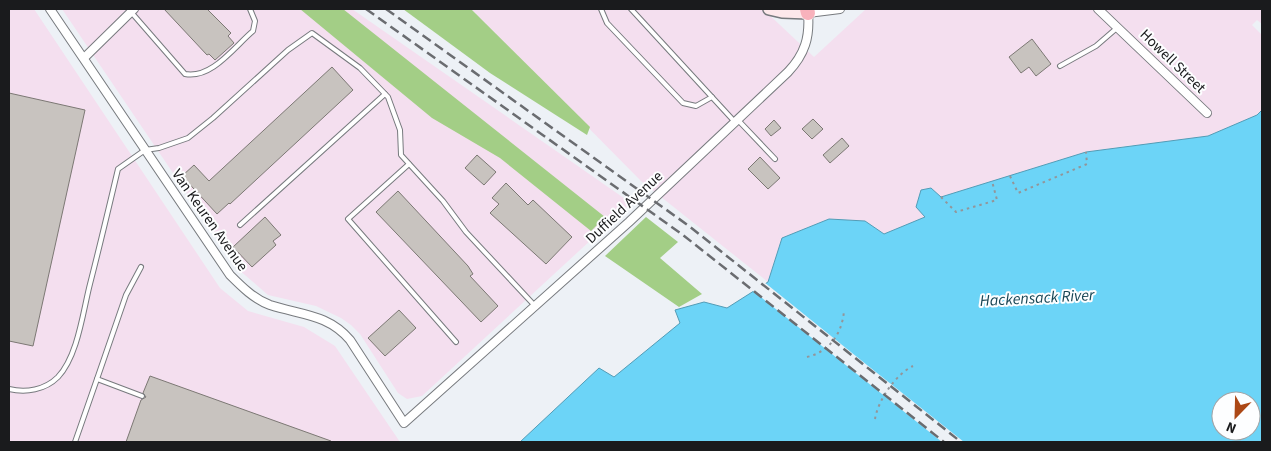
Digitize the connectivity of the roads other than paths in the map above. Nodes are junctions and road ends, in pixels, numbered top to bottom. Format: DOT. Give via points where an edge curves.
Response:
graph roads {
  1 [pos="50,9"];
  2 [pos="250,9"];
  3 [pos="601,9"];
  4 [pos="631,9"];
  5 [pos="769,9"];
  6 [pos="840,9"];
  7 [pos="1098,9"];
  8 [pos="133,10"];
  9 [pos="808,11"];
  10 [pos="1118,27"];
  11 [pos="84,58"];
  12 [pos="1060,66"];
  13 [pos="385,94"];
  14 [pos="712,97"];
  15 [pos="1207,113"];
  16 [pos="736,120"];
  17 [pos="145,150"];
  18 [pos="774,159"];
  19 [pos="409,164"];
  20 [pos="240,225"];
  21 [pos="141,267"];
  22 [pos="536,307"];
  23 [pos="456,342"];
  24 [pos="97,379"];
  25 [pos="9,389"];
  26 [pos="142,396"];
  27 [pos="404,423"];
  28 [pos="75,442"];
  1 -- 11 [label="street, Van Keuren Avenue"];
  2 -- 8 [label="lane" via="255,21 253,30 206,72 195,76 185,74"];
  3 -- 14 [label="lane" via="606,23 683,103 696,106"];
  4 -- 14 [label="lane"];
  5 -- 9 [label="street"];
  6 -- 9 [label="street"];
  7 -- 10 [label="street, Howell Street"];
  8 -- 11 [label="street"];
  9 -- 16 [label="street, Duffield Avenue" via="809,35 798,60"];
  10 -- 12 [label="lane" via="1096,46"];
  10 -- 15 [label="street, Howell Street"];
  11 -- 17 [label="street, Van Keuren Avenue"];
  13 -- 17 [label="lane" via="360,68 312,33 288,50 188,138"];
  13 -- 19 [label="lane" via="400,130 401,156"];
  13 -- 20 [label="lane"];
  14 -- 16 [label="lane"];
  16 -- 18 [label="lane"];
  16 -- 22 [label="street, Duffield Avenue"];
  17 -- 25 [label="lane" via="118,169 77,338 66,367 53,381 37,389"];
  17 -- 27 [label="street, Van Keuren Avenue" via="230,275 258,299 314,315 340,330 350,340"];
  19 -- 22 [label="lane" via="466,232"];
  19 -- 23 [label="lane" via="348,219"];
  21 -- 24 [label="lane" via="126,295"];
  22 -- 27 [label="street, Duffield Avenue"];
  24 -- 26 [label="lane"];
  24 -- 28 [label="lane"];
}
